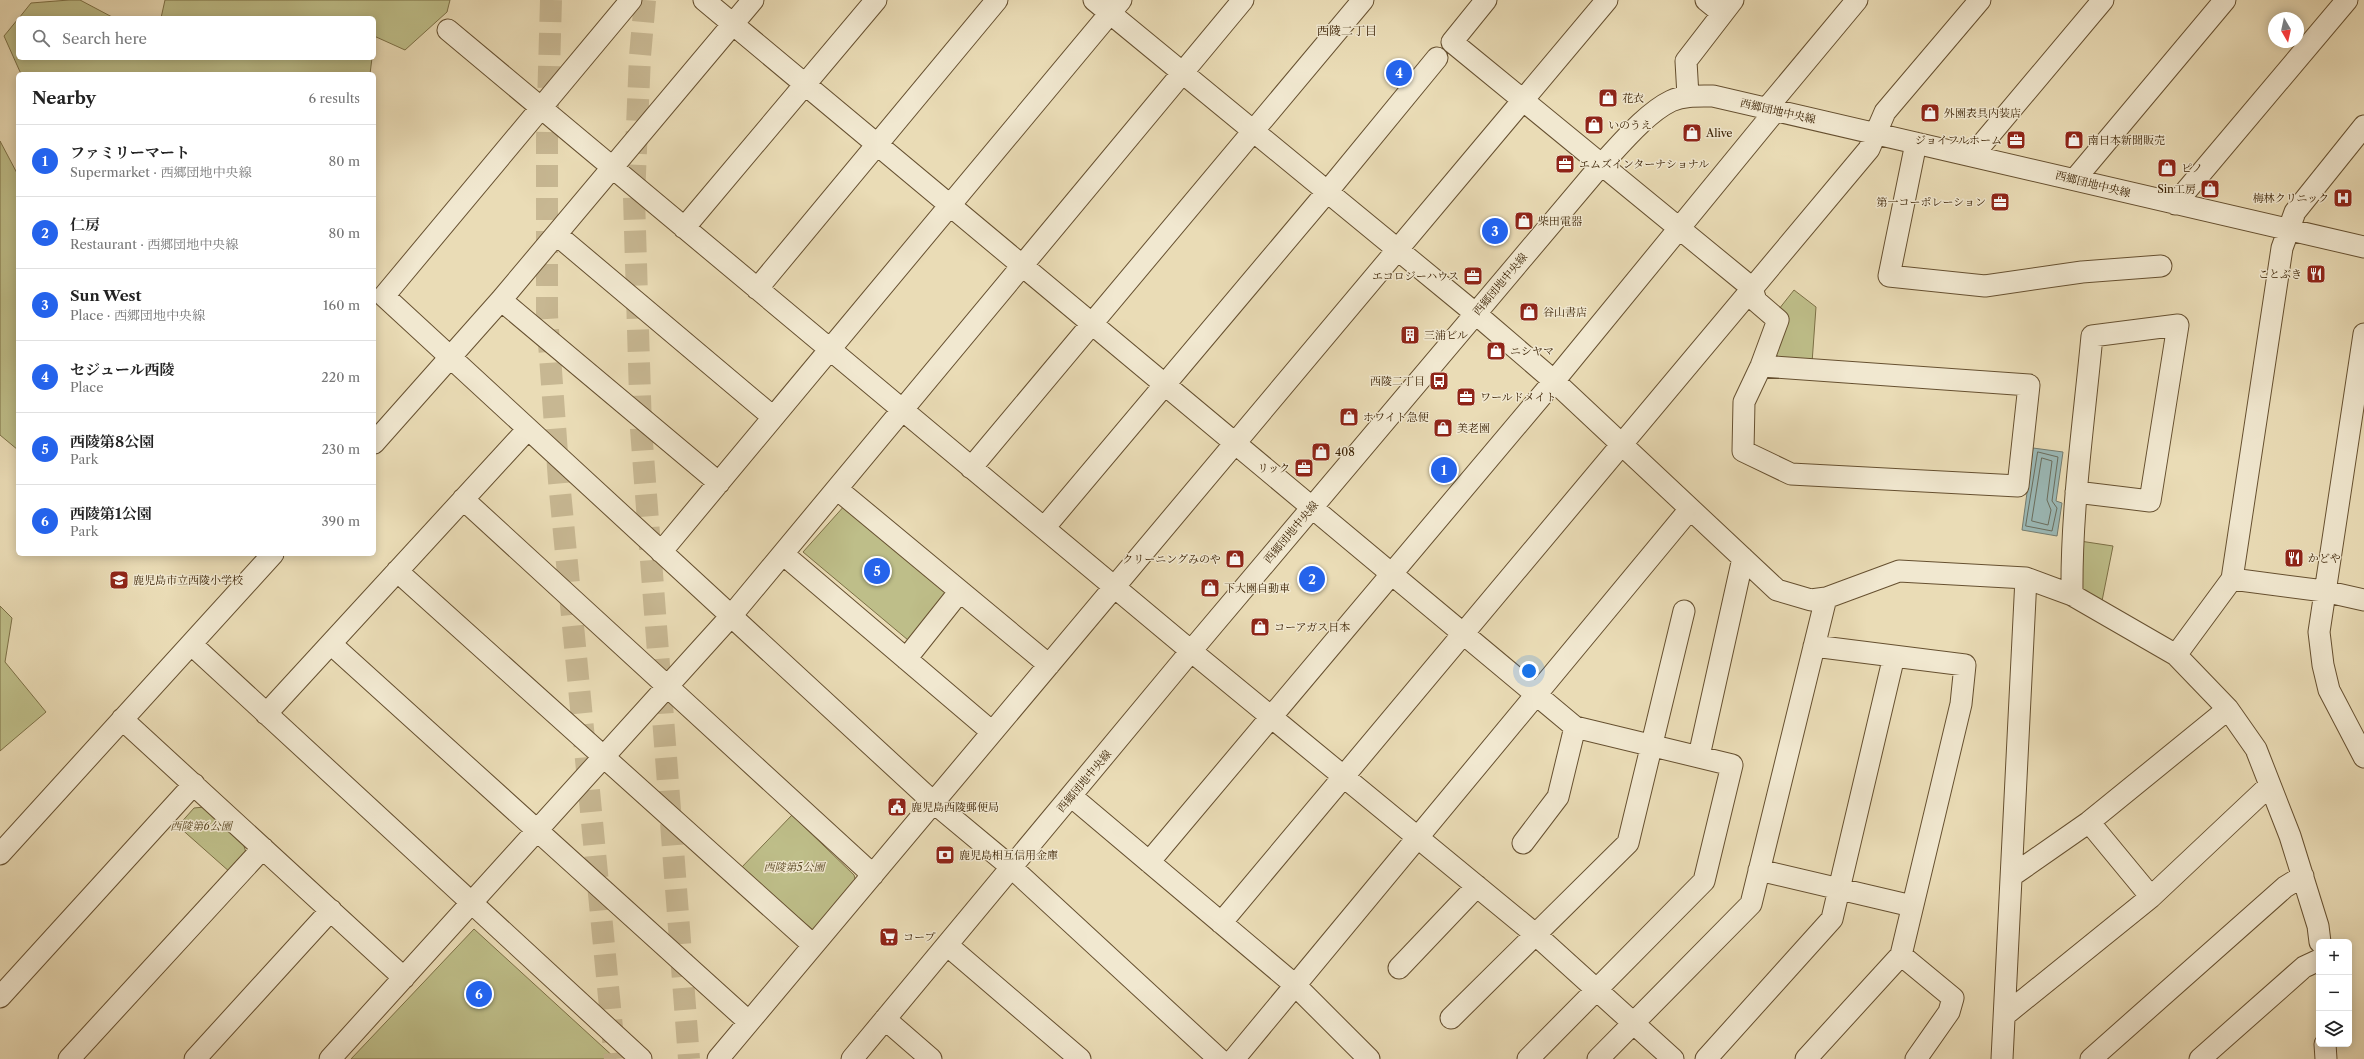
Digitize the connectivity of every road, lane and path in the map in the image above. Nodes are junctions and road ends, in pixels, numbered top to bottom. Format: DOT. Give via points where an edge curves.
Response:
graph roads {
  1 [pos="631,0"];
  2 [pos="704,0"];
  3 [pos="753,0"];
  4 [pos="876,0"];
  5 [pos="997,0"];
  6 [pos="1094,0"];
  7 [pos="1244,0"];
  8 [pos="1363,0"];
  9 [pos="1486,0"];
  10 [pos="1607,0"];
  11 [pos="1706,0"];
  12 [pos="1857,0"];
  13 [pos="1980,0"];
  14 [pos="2103,0"];
  15 [pos="2225,0"];
  16 [pos="2347,0"];
  17 [pos="1115,6"];
  18 [pos="1727,7"];
  19 [pos="733,24"];
  20 [pos="448,30"];
  21 [pos="1437,58"];
  22 [pos="1183,73"];
  23 [pos="805,84"];
  24 [pos="1688,96"];
  25 [pos="1524,100"];
  26 [pos="541,108"];
  27 [pos="1771,109"];
  28 [pos="2364,126"];
  29 [pos="1253,131"];
  30 [pos="1877,134"];
  31 [pos="1916,143"];
  32 [pos="878,144"];
  33 [pos="1972,156"];
  34 [pos="1601,166"];
  35 [pos="614,168"];
  36 [pos="2075,179"];
  37 [pos="1327,192"];
  38 [pos="2176,204"];
  39 [pos="950,205"];
  40 [pos="684,228"];
  41 [pos="2288,228"];
  42 [pos="1680,229"];
  43 [pos="557,235"];
  44 [pos="2364,247"];
  45 [pos="1398,250"];
  46 [pos="1023,266"];
  47 [pos="2161,266"];
  48 [pos="1752,288"];
  49 [pos="757,289"];
  50 [pos="501,300"];
  51 [pos="1476,314"];
  52 [pos="1092,324"];
  53 [pos="2364,334"];
  54 [pos="830,349"];
  55 [pos="451,359"];
  56 [pos="2362,363"];
  57 [pos="1761,366"];
  58 [pos="1554,381"];
  59 [pos="1164,384"];
  60 [pos="902,410"];
  61 [pos="773,417"];
  62 [pos="528,429"];
  63 [pos="376,441"];
  64 [pos="1236,443"];
  65 [pos="1622,444"];
  66 [pos="972,468"];
  67 [pos="719,482"];
  68 [pos="837,489"];
  69 [pos="2076,492"];
  70 [pos="463,499"];
  71 [pos="1312,507"];
  72 [pos="1690,509"];
  73 [pos="1044,528"];
  74 [pos="661,552"];
  75 [pos="783,554"];
  76 [pos="271,556"];
  77 [pos="1743,558"];
  78 [pos="397,572"];
  79 [pos="1391,573"];
  80 [pos="2026,578"];
  81 [pos="2232,579"];
  82 [pos="1114,587"];
  83 [pos="960,591"];
  84 [pos="2324,591"];
  85 [pos="2072,595"];
  86 [pos="1826,598"];
  87 [pos="2364,600"];
  88 [pos="1684,611"];
  89 [pos="731,616"];
  90 [pos="1463,633"];
  91 [pos="190,644"];
  92 [pos="331,644"];
  93 [pos="1814,646"];
  94 [pos="1191,651"];
  95 [pos="2176,655"];
  96 [pos="1894,656"];
  97 [pos="906,659"];
  98 [pos="1049,664"];
  99 [pos="668,687"];
  100 [pos="1537,694"];
  101 [pos="2228,709"];
  102 [pos="266,714"];
  103 [pos="1270,717"];
  104 [pos="122,719"];
  105 [pos="1575,727"];
  106 [pos="992,732"];
  107 [pos="1652,744"];
  108 [pos="1698,756"];
  109 [pos="604,757"];
  110 [pos="2364,757"];
  111 [pos="1343,776"];
  112 [pos="194,784"];
  113 [pos="2270,785"];
  114 [pos="1071,796"];
  115 [pos="933,802"];
  116 [pos="2089,822"];
  117 [pos="537,831"];
  118 [pos="1418,838"];
  119 [pos="1523,843"];
  120 [pos="3,844"];
  121 [pos="263,848"];
  122 [pos="1149,862"];
  123 [pos="1012,868"];
  124 [pos="1759,870"];
  125 [pos="873,875"];
  126 [pos="2013,875"];
  127 [pos="2303,876"];
  128 [pos="1477,886"];
  129 [pos="1839,889"];
  130 [pos="2151,897"];
  131 [pos="472,903"];
  132 [pos="1912,906"];
  133 [pos="331,910"];
  134 [pos="1221,923"];
  135 [pos="1535,934"];
  136 [pos="2320,939"];
  137 [pos="813,945"];
  138 [pos="947,945"];
  139 [pos="1901,955"];
  140 [pos="2316,961"];
  141 [pos="1399,968"];
  142 [pos="404,978"];
  143 [pos="1295,985"];
  144 [pos="1597,990"];
  145 [pos="0,997"];
  146 [pos="2005,1015"];
  147 [pos="1451,1018"];
  148 [pos="885,1019"];
  149 [pos="748,1022"];
  150 [pos="1634,1023"];
  151 [pos="2325,1047"];
  152 [pos="69,1059"];
  153 [pos="195,1059"];
  154 [pos="330,1059"];
  155 [pos="641,1059"];
  156 [pos="718,1059"];
  157 [pos="852,1059"];
  158 [pos="931,1059"];
  159 [pos="1080,1059"];
  160 [pos="1219,1059"];
  161 [pos="1234,1059"];
  162 [pos="1368,1059"];
  163 [pos="1528,1059"];
  164 [pos="1598,1059"];
  165 [pos="1673,1059"];
  166 [pos="1706,1059"];
  167 [pos="1806,1059"];
  168 [pos="1916,1059"];
  169 [pos="2002,1059"];
  170 [pos="2091,1059"];
  171 [pos="2200,1059"];
  172 [pos="2326,1059"];
  1 -- 26 [label="street"];
  2 -- 19 [label="street"];
  3 -- 19 [label="street"];
  4 -- 23 [label="street"];
  5 -- 32 [label="street"];
  6 -- 17 [label="street"];
  7 -- 22 [label="street"];
  8 -- 29 [label="street"];
  9 -- 25 [label="street" via="1452,42"];
  10 -- 25 [label="street"];
  11 -- 18 [label="street"];
  12 -- 27 [label="street"];
  13 -- 30 [label="street" via="1885,112"];
  14 -- 33 [label="street"];
  15 -- 36 [label="street"];
  16 -- 38 [label="street"];
  17 -- 22 [label="street"];
  17 -- 39 [label="street"];
  18 -- 24 [label="street" via="1686,61"];
  19 -- 23 [label="street"];
  19 -- 35 [label="street"];
  20 -- 26 [label="street"];
  21 -- 37 [label="street"];
  22 -- 29 [label="street"];
  22 -- 46 [label="street"];
  23 -- 32 [label="street"];
  23 -- 40 [label="street"];
  24 -- 27 [label="street, 西郷団地中央線" via="1713,96"];
  24 -- 34 [label="street, 西郷団地中央線" via="1671,101 1658,110"];
  25 -- 34 [label="street"];
  25 -- 45 [label="street"];
  26 -- 35 [label="street"];
  26 -- 55 [label="street" via="384,296"];
  27 -- 30 [label="street, 西郷団地中央線"];
  27 -- 42 [label="street"];
  28 -- 41 [label="street" via="2295,212"];
  29 -- 37 [label="street"];
  29 -- 52 [label="street"];
  30 -- 31 [label="street, 西郷団地中央線"];
  30 -- 48 [label="street" via="1870,149"];
  31 -- 33 [label="street, 西郷団地中央線"];
  31 -- 47 [label="street" via="1889,276 1985,286 2082,272"];
  32 -- 39 [label="street"];
  32 -- 49 [label="street"];
  33 -- 36 [label="street, 西郷団地中央線"];
  34 -- 42 [label="street"];
  34 -- 51 [label="street, 西郷団地中央線"];
  35 -- 40 [label="street"];
  35 -- 43 [label="street"];
  36 -- 38 [label="street, 西郷団地中央線"];
  37 -- 45 [label="street"];
  37 -- 59 [label="street"];
  38 -- 41 [label="street, 西郷団地中央線"];
  39 -- 46 [label="street"];
  39 -- 54 [label="street"];
  40 -- 49 [label="street"];
  41 -- 44 [label="street, 西郷団地中央線"];
  41 -- 81 [label="street" via="2282,248"];
  42 -- 48 [label="street"];
  42 -- 58 [label="street"];
  43 -- 50 [label="street"];
  43 -- 61 [label="street"];
  45 -- 51 [label="street"];
  45 -- 64 [label="street"];
  46 -- 52 [label="street"];
  46 -- 60 [label="street"];
  48 -- 57 [label="street" via="1756,301 1778,320"];
  48 -- 65 [label="street"];
  49 -- 54 [label="street"];
  50 -- 55 [label="street"];
  50 -- 67 [label="street"];
  51 -- 58 [label="street"];
  51 -- 71 [label="street, 西郷団地中央線"];
  52 -- 59 [label="street"];
  52 -- 66 [label="street"];
  53 -- 56 [label="street"];
  54 -- 60 [label="street"];
  54 -- 61 [label="street"];
  55 -- 62 [label="street"];
  55 -- 63 [label="street"];
  56 -- 84 [label="street"];
  57 -- 57 [label="street" via="2029,385 2018,486 1791,474 1743,451 1744,402"];
  58 -- 65 [label="street"];
  58 -- 79 [label="street"];
  59 -- 64 [label="street"];
  59 -- 73 [label="street"];
  60 -- 66 [label="street"];
  60 -- 68 [label="street"];
  61 -- 67 [label="street"];
  62 -- 70 [label="street"];
  62 -- 74 [label="street"];
  64 -- 71 [label="street"];
  64 -- 82 [label="street"];
  65 -- 72 [label="street"];
  65 -- 90 [label="street"];
  66 -- 73 [label="street"];
  67 -- 74 [label="street"];
  68 -- 75 [label="street"];
  68 -- 83 [label="street"];
  69 -- 69 [label="street" via="2092,336 2178,325 2150,500"];
  69 -- 85 [label="street"];
  70 -- 78 [label="street"];
  70 -- 99 [label="street"];
  71 -- 79 [label="street"];
  71 -- 94 [label="street, 西郷団地中央線"];
  72 -- 77 [label="street"];
  72 -- 100 [label="street"];
  73 -- 82 [label="street"];
  74 -- 89 [label="street"];
  75 -- 89 [label="street"];
  75 -- 97 [label="street"];
  76 -- 91 [label="street"];
  77 -- 86 [label="street" via="1777,590 1811,600"];
  77 -- 108 [label="street"];
  78 -- 92 [label="street"];
  78 -- 109 [label="street"];
  79 -- 90 [label="street"];
  79 -- 103 [label="street"];
  80 -- 85 [label="street"];
  80 -- 86 [label="street" via="1899,571"];
  80 -- 126 [label="street"];
  81 -- 84 [label="street"];
  81 -- 95 [label="street"];
  82 -- 94 [label="street"];
  82 -- 98 [label="street"];
  83 -- 97 [label="street"];
  83 -- 98 [label="street"];
  84 -- 87 [label="street"];
  84 -- 110 [label="street" via="2319,632 2329,690"];
  85 -- 95 [label="street"];
  86 -- 93 [label="street"];
  88 -- 107 [label="street"];
  89 -- 99 [label="street"];
  89 -- 115 [label="street"];
  90 -- 100 [label="street"];
  90 -- 111 [label="street"];
  91 -- 102 [label="street"];
  91 -- 104 [label="street"];
  92 -- 102 [label="street"];
  92 -- 117 [label="street"];
  93 -- 96 [label="street"];
  93 -- 124 [label="street"];
  94 -- 103 [label="street"];
  94 -- 114 [label="street, 西郷団地中央線"];
  95 -- 101 [label="street"];
  96 -- 129 [label="street"];
  96 -- 132 [label="street" via="1965,665 1961,704"];
  97 -- 106 [label="street"];
  98 -- 106 [label="street"];
  99 -- 109 [label="street"];
  99 -- 125 [label="street"];
  100 -- 105 [label="street"];
  100 -- 118 [label="street"];
  101 -- 113 [label="street" via="2256,749"];
  101 -- 116 [label="street"];
  102 -- 131 [label="street"];
  103 -- 111 [label="street"];
  103 -- 122 [label="street"];
  104 -- 112 [label="street"];
  104 -- 120 [label="street"];
  105 -- 107 [label="street"];
  105 -- 119 [label="street" via="1558,797"];
  106 -- 115 [label="street"];
  107 -- 108 [label="street"];
  107 -- 135 [label="street" via="1628,843"];
  108 -- 144 [label="street" via="1732,765 1704,881"];
  109 -- 117 [label="street"];
  109 -- 137 [label="street"];
  111 -- 118 [label="street"];
  111 -- 134 [label="street"];
  112 -- 121 [label="street"];
  112 -- 145 [label="street"];
  113 -- 127 [label="street"];
  113 -- 130 [label="street"];
  114 -- 122 [label="street"];
  114 -- 123 [label="street, 西郷団地中央線"];
  115 -- 123 [label="street"];
  115 -- 125 [label="street"];
  116 -- 126 [label="street"];
  116 -- 130 [label="street"];
  117 -- 131 [label="street"];
  117 -- 149 [label="street"];
  118 -- 128 [label="street"];
  118 -- 143 [label="street"];
  121 -- 133 [label="street"];
  121 -- 152 [label="street"];
  122 -- 134 [label="street"];
  123 -- 138 [label="street, 西郷団地中央線"];
  123 -- 160 [label="street"];
  124 -- 129 [label="street"];
  124 -- 150 [label="street" via="1751,904"];
  125 -- 137 [label="street"];
  126 -- 146 [label="street"];
  127 -- 136 [label="street"];
  127 -- 170 [label="street" via="2286,887"];
  128 -- 135 [label="street"];
  128 -- 141 [label="street"];
  129 -- 132 [label="street"];
  129 -- 166 [label="street" via="1832,919"];
  130 -- 146 [label="street"];
  131 -- 142 [label="street"];
  131 -- 155 [label="street"];
  132 -- 139 [label="street"];
  133 -- 142 [label="street"];
  133 -- 153 [label="street"];
  134 -- 143 [label="street"];
  135 -- 144 [label="street"];
  135 -- 147 [label="street"];
  137 -- 149 [label="street"];
  138 -- 148 [label="street, 西郷団地中央線"];
  138 -- 159 [label="street"];
  139 -- 167 [label="street"];
  139 -- 168 [label="street" via="1953,998 1949,1012"];
  140 -- 171 [label="street" via="2304,967"];
  142 -- 154 [label="street"];
  143 -- 161 [label="street"];
  143 -- 162 [label="street"];
  144 -- 150 [label="street"];
  144 -- 163 [label="street"];
  146 -- 169 [label="street"];
  148 -- 157 [label="street, 西郷団地中央線"];
  148 -- 158 [label="street"];
  149 -- 156 [label="street"];
  150 -- 164 [label="street"];
  150 -- 165 [label="street"];
  151 -- 172 [label="street"];
}
